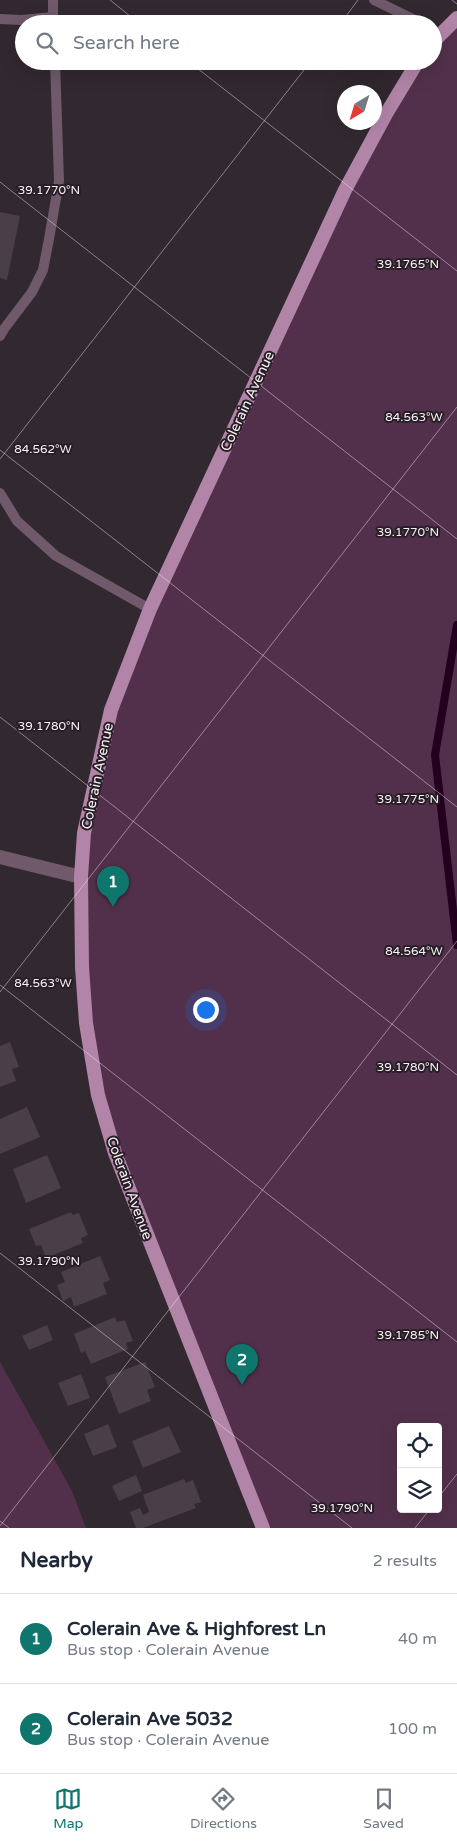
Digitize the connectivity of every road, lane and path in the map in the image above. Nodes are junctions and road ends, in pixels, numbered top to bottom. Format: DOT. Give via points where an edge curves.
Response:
graph roads {
  1 [pos="53,0"];
  2 [pos="374,0"];
  3 [pos="53,15"];
  4 [pos="405,15"];
  5 [pos="457,18"];
  6 [pos="0,19"];
  7 [pos="15,20"];
  8 [pos="442,30"];
  9 [pos="55,70"];
  10 [pos="413,70"];
  11 [pos="0,336"];
  12 [pos="0,493"];
  13 [pos="150,608"];
  14 [pos="0,857"];
  15 [pos="81,877"];
  16 [pos="263,1528"];
  1 -- 3 [label="lane"];
  2 -- 4 [label="lane"];
  5 -- 8 [label="main road"];
  6 -- 7 [label="lane"];
  9 -- 11 [label="lane" via="59,181 48,247 43,270 32,292"];
  10 -- 13 [label="main road, Colerain Avenue" via="345,190"];
  12 -- 13 [label="lane" via="17,521 56,556"];
  13 -- 15 [label="main road, Colerain Avenue" via="111,710 84,833"];
  14 -- 15 [label="street"];
  15 -- 16 [label="main road, Colerain Avenue" via="86,1024 98,1095 115,1153"];
}
